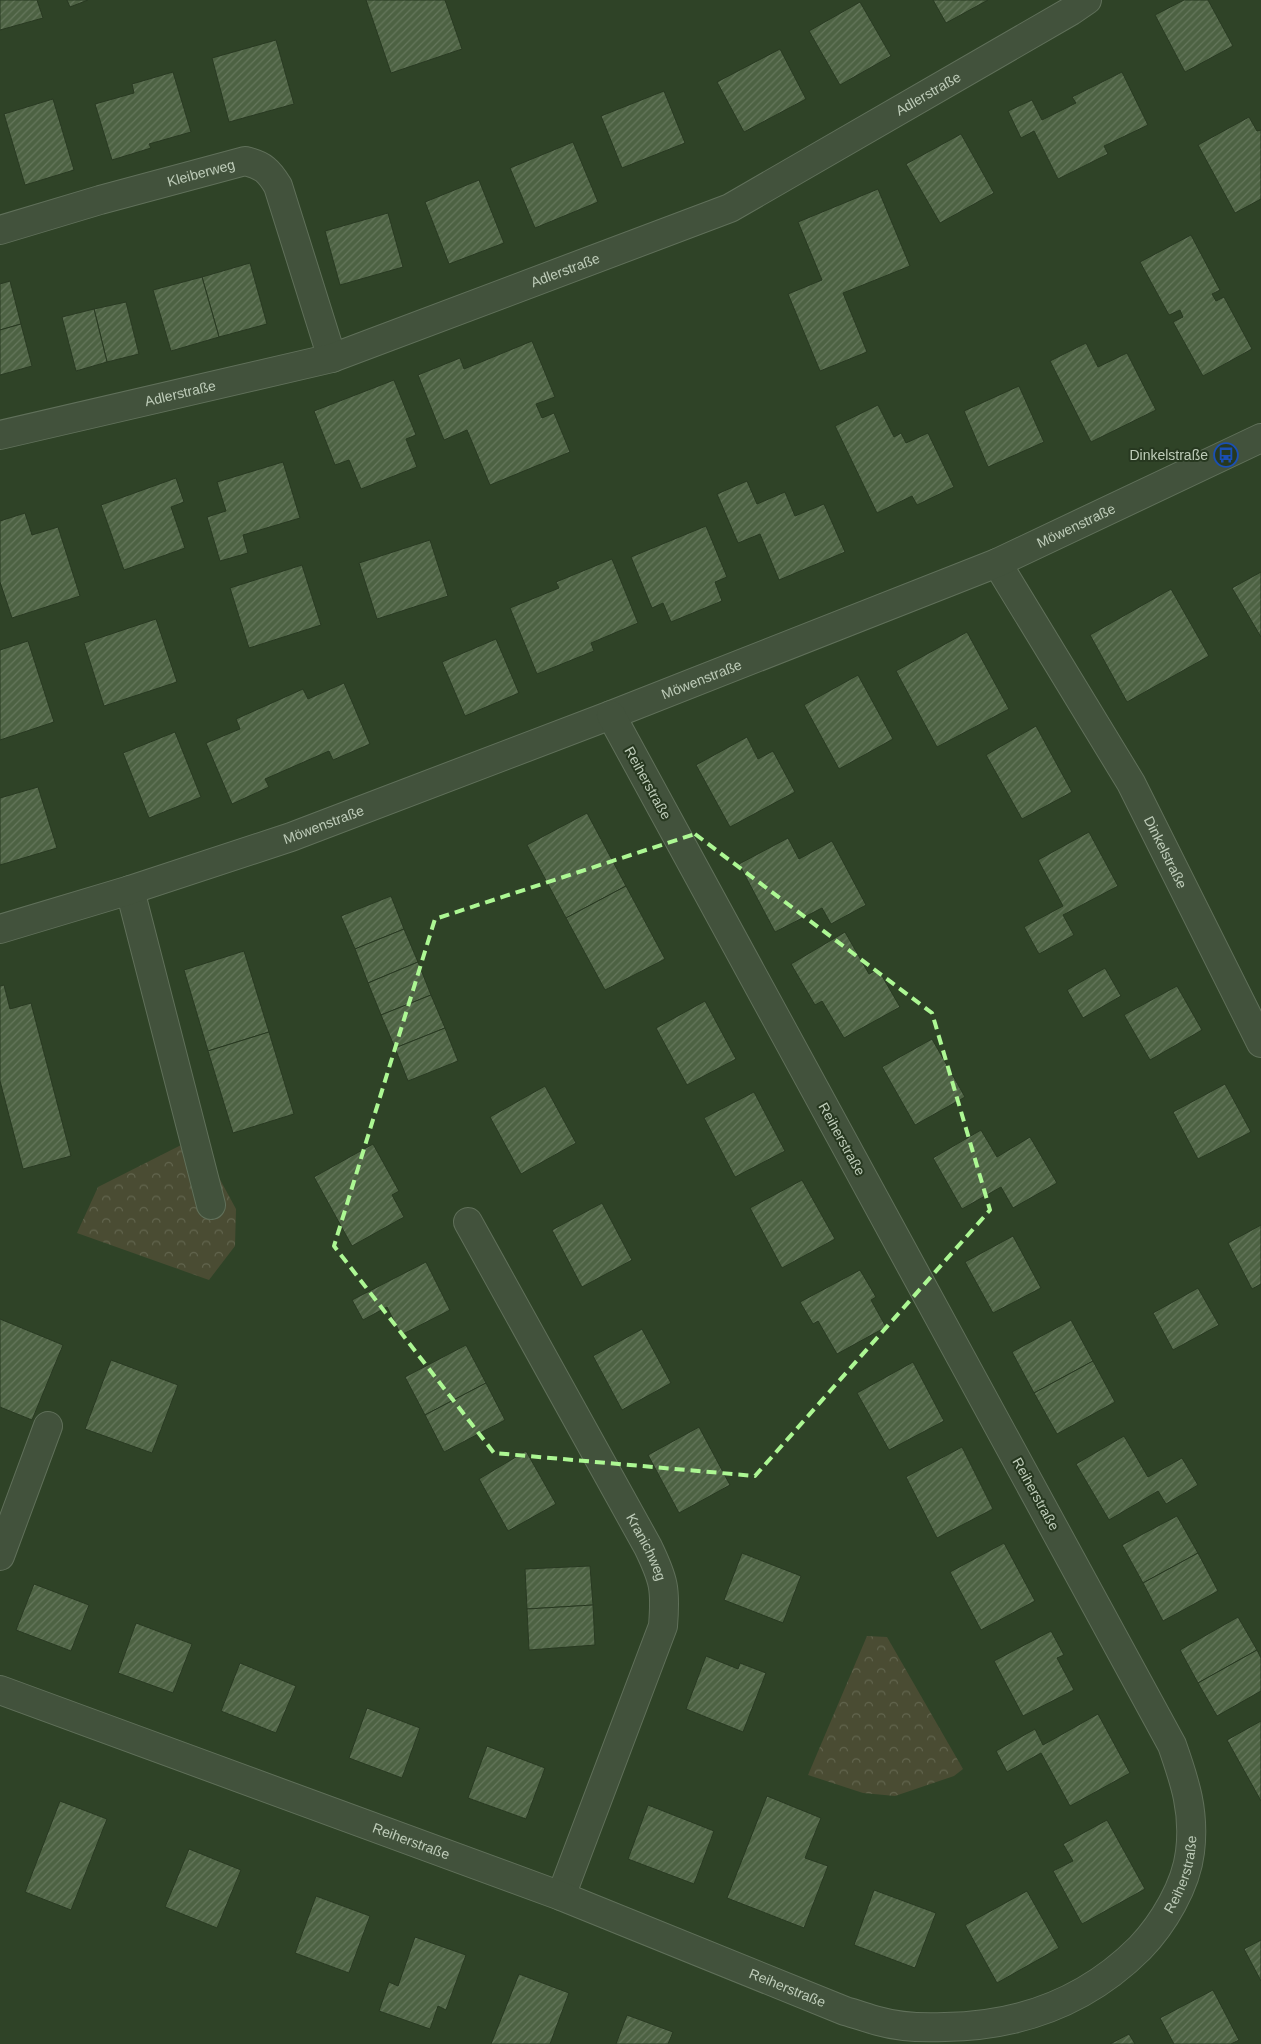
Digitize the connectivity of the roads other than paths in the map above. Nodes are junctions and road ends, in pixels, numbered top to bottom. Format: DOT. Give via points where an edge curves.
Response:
graph roads {
  1 [pos="1087,0"];
  2 [pos="0,230"];
  3 [pos="332,358"];
  4 [pos="0,435"];
  5 [pos="1261,438"];
  6 [pos="998,563"];
  7 [pos="611,715"];
  8 [pos="130,890"];
  9 [pos="0,929"];
  10 [pos="1261,1043"];
  11 [pos="211,1205"];
  12 [pos="468,1222"];
  13 [pos="48,1426"];
  14 [pos="0,1556"];
  15 [pos="0,1690"];
  16 [pos="561,1896"];
  1 -- 3 [label="street, Adlerstraße" via="730,208"];
  2 -- 3 [label="street, Kleiberweg" via="245,161 258,164 278,186"];
  3 -- 4 [label="street, Adlerstraße"];
  5 -- 6 [label="street, Möwenstraße"];
  6 -- 7 [label="street, Möwenstraße"];
  6 -- 10 [label="street, Dinkelstraße" via="1131,783"];
  7 -- 8 [label="street, Möwenstraße" via="291,837"];
  7 -- 16 [label="street, Reiherstraße" via="1172,1745 1187,1786 1192,1821 1190,1853 1168,1912 1150,1937 1127,1960 1105,1979 1042,2012 971,2027 927,2028 879,2022"];
  8 -- 9 [label="street, Möwenstraße"];
  8 -- 11 [label="street"];
  12 -- 16 [label="street, Kranichweg" via="648,1546 660,1572 665,1595 663,1626"];
  13 -- 14 [label="street"];
  15 -- 16 [label="street, Reiherstraße"];
}
